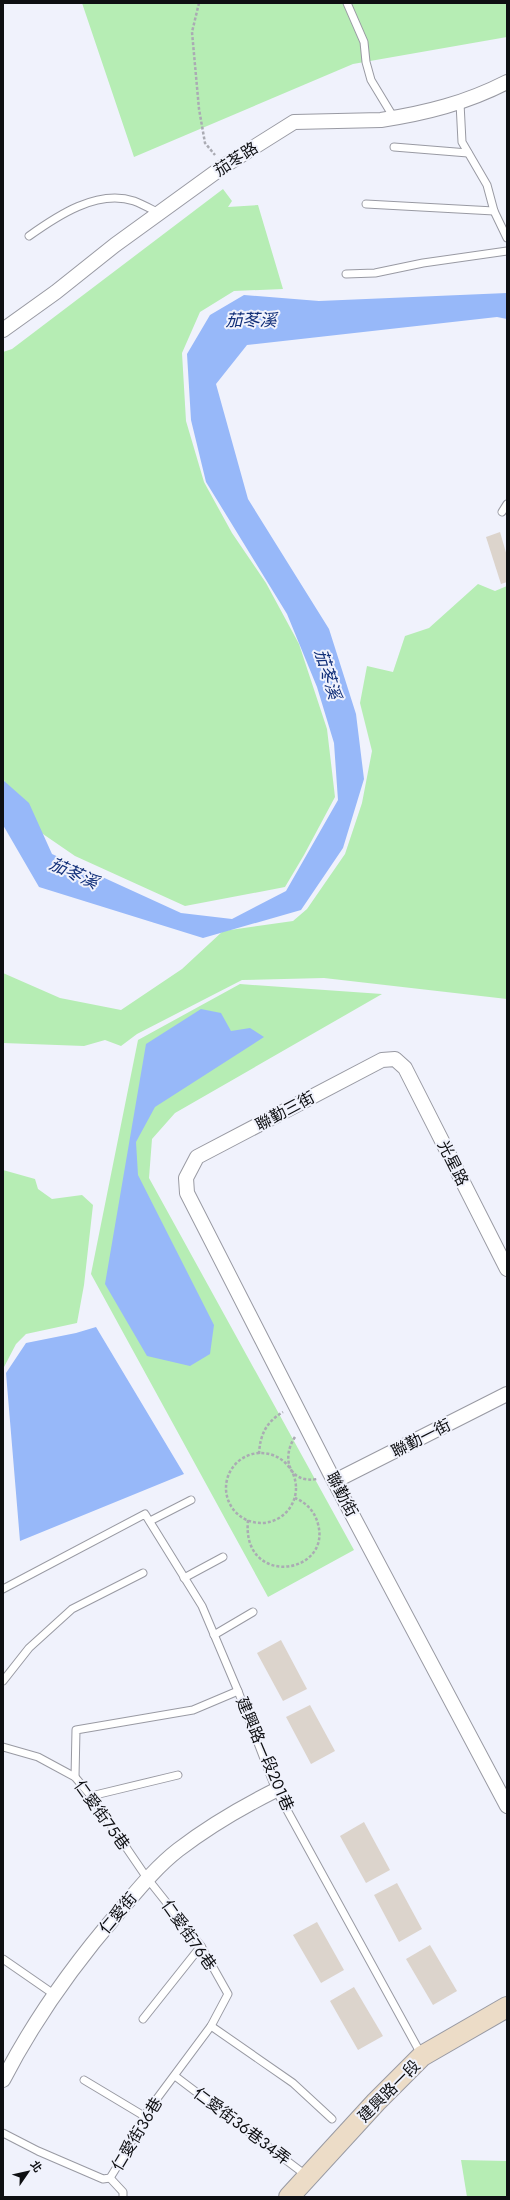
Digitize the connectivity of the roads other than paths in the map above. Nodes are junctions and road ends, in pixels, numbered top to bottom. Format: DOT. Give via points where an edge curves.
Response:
graph roads {
  1 [pos="348,3"];
  2 [pos="507,82"];
  3 [pos="460,103"];
  4 [pos="394,118"];
  5 [pos="394,147"];
  6 [pos="468,153"];
  7 [pos="366,204"];
  8 [pos="494,211"];
  9 [pos="159,214"];
  10 [pos="29,236"];
  11 [pos="507,238"];
  12 [pos="507,251"];
  13 [pos="346,274"];
  14 [pos="3,330"];
  15 [pos="507,504"];
  16 [pos="502,512"];
  17 [pos="395,1059"];
  18 [pos="186,1178"];
  19 [pos="507,1269"];
  20 [pos="507,1394"];
  21 [pos="333,1477"];
  22 [pos="191,1500"];
  23 [pos="150,1522"];
  24 [pos="224,1557"];
  25 [pos="143,1573"];
  26 [pos="184,1578"];
  27 [pos="3,1589"];
  28 [pos="253,1612"];
  29 [pos="214,1634"];
  30 [pos="3,1681"];
  31 [pos="238,1691"];
  32 [pos="3,1747"];
  33 [pos="178,1775"];
  34 [pos="75,1777"];
  35 [pos="276,1790"];
  36 [pos="91,1796"];
  37 [pos="507,1806"];
  38 [pos="147,1878"];
  39 [pos="201,1946"];
  40 [pos="3,1959"];
  41 [pos="228,1994"];
  42 [pos="55,1995"];
  43 [pos="507,2007"];
  44 [pos="143,2019"];
  45 [pos="211,2026"];
  46 [pos="422,2056"];
  47 [pos="175,2076"];
  48 [pos="3,2080"];
  49 [pos="84,2080"];
  50 [pos="144,2116"];
  51 [pos="332,2118"];
  52 [pos="3,2133"];
  53 [pos="308,2177"];
  54 [pos="110,2178"];
  55 [pos="123,2197"];
  56 [pos="289,2197"];
  1 -- 4 [label="lane" via="364,42 371,80"];
  2 -- 3 [label="street, 茄苳路"];
  3 -- 4 [label="street, 茄苳路"];
  3 -- 6 [label="lane" via="462,142"];
  4 -- 9 [label="street, 茄苳路" via="294,122 224,166"];
  5 -- 6 [label="lane"];
  6 -- 8 [label="lane" via="487,185"];
  7 -- 8 [label="lane"];
  8 -- 11 [label="lane"];
  9 -- 10 [label="lane" via="133,201 96,199 53,218"];
  9 -- 14 [label="street, 茄苳路"];
  12 -- 13 [label="lane" via="423,263 375,274"];
  15 -- 16 [label="lane"];
  17 -- 18 [label="street, 聯勤三街" via="382,1060 197,1157"];
  17 -- 19 [label="street, 光星路" via="405,1068"];
  18 -- 21 [label="street, 聯勤街" via="187,1193"];
  20 -- 21 [label="street, 聯勤一街"];
  21 -- 37 [label="street, 聯勤街"];
  22 -- 23 [label="lane"];
  23 -- 26 [label="lane, 建興路一段201巷"];
  23 -- 27 [label="lane, 建興路一段201巷" via="145,1514"];
  24 -- 26 [label="lane"];
  25 -- 30 [label="lane" via="72,1609 29,1648"];
  26 -- 29 [label="lane, 建興路一段201巷" via="202,1606"];
  28 -- 29 [label="lane"];
  29 -- 31 [label="lane, 建興路一段201巷"];
  31 -- 34 [label="lane" via="193,1710 76,1730"];
  31 -- 35 [label="lane, 建興路一段201巷"];
  32 -- 34 [label="lane, 仁愛街75巷" via="38,1757"];
  33 -- 36 [label="lane"];
  34 -- 36 [label="lane, 仁愛街75巷"];
  35 -- 38 [label="street, 仁愛街" via="247,1805 178,1850"];
  35 -- 46 [label="lane, 建興路一段201巷"];
  36 -- 38 [label="lane, 仁愛街75巷"];
  38 -- 39 [label="lane, 仁愛街76巷"];
  38 -- 42 [label="street, 仁愛街" via="101,1933"];
  39 -- 41 [label="lane, 仁愛街76巷"];
  39 -- 44 [label="lane"];
  40 -- 42 [label="lane"];
  41 -- 45 [label="lane, 仁愛街36巷"];
  42 -- 48 [label="street, 仁愛街"];
  43 -- 46 [label="street, 建興路一段"];
  45 -- 47 [label="lane, 仁愛街36巷"];
  45 -- 51 [label="lane" via="293,2083"];
  46 -- 53 [label="street, 建興路一段"];
  47 -- 50 [label="lane, 仁愛街36巷"];
  47 -- 53 [label="lane, 仁愛街36巷34弄"];
  49 -- 50 [label="lane"];
  50 -- 54 [label="lane, 仁愛街36巷" via="119,2166"];
  52 -- 54 [label="lane, 仁愛街36巷" via="103,2179"];
  53 -- 56 [label="street, 建興路一段"];
  54 -- 55 [label="lane" via="123,2192"];
}
